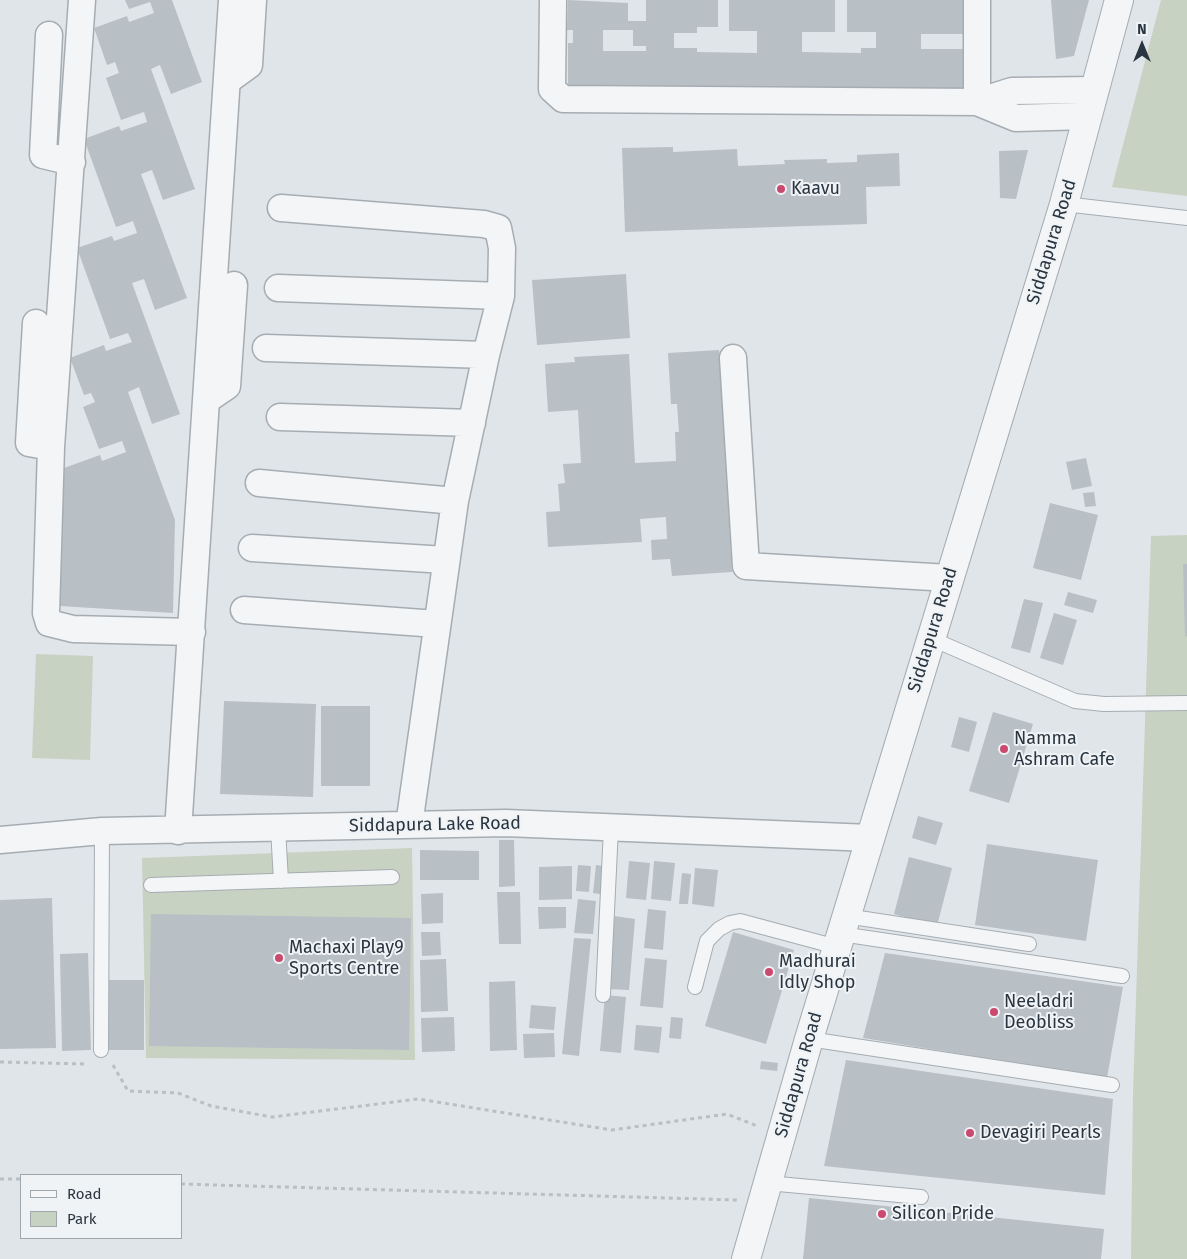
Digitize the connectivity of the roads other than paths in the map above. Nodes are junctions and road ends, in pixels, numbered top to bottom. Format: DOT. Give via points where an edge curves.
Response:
graph roads {
  1 [pos="82,0"];
  2 [pos="232,0"];
  3 [pos="253,0"];
  4 [pos="552,0"];
  5 [pos="977,0"];
  6 [pos="1119,0"];
  7 [pos="49,35"];
  8 [pos="227,81"];
  9 [pos="1094,90"];
  10 [pos="977,102"];
  11 [pos="1088,116"];
  12 [pos="72,162"];
  13 [pos="1064,204"];
  14 [pos="281,208"];
  15 [pos="1187,218"];
  16 [pos="234,285"];
  17 [pos="278,288"];
  18 [pos="501,296"];
  19 [pos="36,323"];
  20 [pos="266,348"];
  21 [pos="486,355"];
  22 [pos="733,358"];
  23 [pos="208,399"];
  24 [pos="280,416"];
  25 [pos="472,423"];
  26 [pos="52,447"];
  27 [pos="259,483"];
  28 [pos="456,501"];
  29 [pos="252,548"];
  30 [pos="446,560"];
  31 [pos="949,578"];
  32 [pos="244,610"];
  33 [pos="437,624"];
  34 [pos="192,632"];
  35 [pos="932,639"];
  36 [pos="1187,703"];
  37 [pos="409,825"];
  38 [pos="278,828"];
  39 [pos="611,828"];
  40 [pos="102,831"];
  41 [pos="178,831"];
  42 [pos="870,838"];
  43 [pos="0,840"];
  44 [pos="392,877"];
  45 [pos="281,881"];
  46 [pos="151,885"];
  47 [pos="841,933"];
  48 [pos="1029,944"];
  49 [pos="1122,976"];
  50 [pos="695,987"];
  51 [pos="603,994"];
  52 [pos="809,1039"];
  53 [pos="101,1050"];
  54 [pos="1112,1085"];
  55 [pos="765,1192"];
  56 [pos="920,1197"];
  57 [pos="746,1259"];
  1 -- 12 [label="street"];
  2 -- 8 [label="street"];
  3 -- 8 [label="street" via="249,65"];
  4 -- 10 [label="street" via="552,89 562,99"];
  5 -- 10 [label="street"];
  6 -- 9 [label="street, Siddapura Road"];
  7 -- 12 [label="street" via="43,155"];
  8 -- 23 [label="street"];
  9 -- 10 [label="street" via="1012,91"];
  9 -- 11 [label="street, Siddapura Road"];
  10 -- 11 [label="street" via="1016,118"];
  11 -- 13 [label="street, Siddapura Road"];
  12 -- 26 [label="street"];
  13 -- 15 [label="lane"];
  13 -- 31 [label="street, Siddapura Road"];
  14 -- 18 [label="street" via="484,224 498,228 502,248"];
  16 -- 23 [label="street" via="227,386"];
  17 -- 18 [label="street"];
  18 -- 21 [label="street"];
  19 -- 26 [label="street" via="29,443"];
  20 -- 21 [label="street"];
  21 -- 25 [label="street"];
  22 -- 31 [label="street" via="746,566"];
  23 -- 34 [label="street"];
  24 -- 25 [label="street"];
  25 -- 28 [label="street"];
  26 -- 34 [label="street" via="46,613 49,623 73,629"];
  27 -- 28 [label="street"];
  28 -- 30 [label="street"];
  29 -- 30 [label="street"];
  30 -- 33 [label="street"];
  31 -- 35 [label="street, Siddapura Road"];
  32 -- 33 [label="street"];
  33 -- 37 [label="street"];
  34 -- 41 [label="street"];
  35 -- 36 [label="lane" via="1075,701"];
  35 -- 42 [label="street, Siddapura Road"];
  37 -- 38 [label="street, Siddapura Lake Road"];
  37 -- 39 [label="street, Siddapura Lake Road" via="506,823"];
  38 -- 41 [label="street, Siddapura Lake Road"];
  38 -- 45 [label="lane"];
  39 -- 42 [label="street, Siddapura Lake Road"];
  39 -- 51 [label="lane"];
  40 -- 41 [label="street, Siddapura Lake Road"];
  40 -- 43 [label="street, Siddapura Lake Road"];
  40 -- 53 [label="lane"];
  42 -- 47 [label="street, Siddapura Road"];
  44 -- 45 [label="lane"];
  45 -- 46 [label="lane"];
  47 -- 48 [label="lane"];
  47 -- 49 [label="lane"];
  47 -- 50 [label="lane" via="740,921 730,923 718,929 707,941"];
  47 -- 52 [label="street, Siddapura Road"];
  52 -- 54 [label="lane"];
  52 -- 55 [label="street, Siddapura Road"];
  55 -- 56 [label="lane"];
  55 -- 57 [label="street, Siddapura Road"];
}
